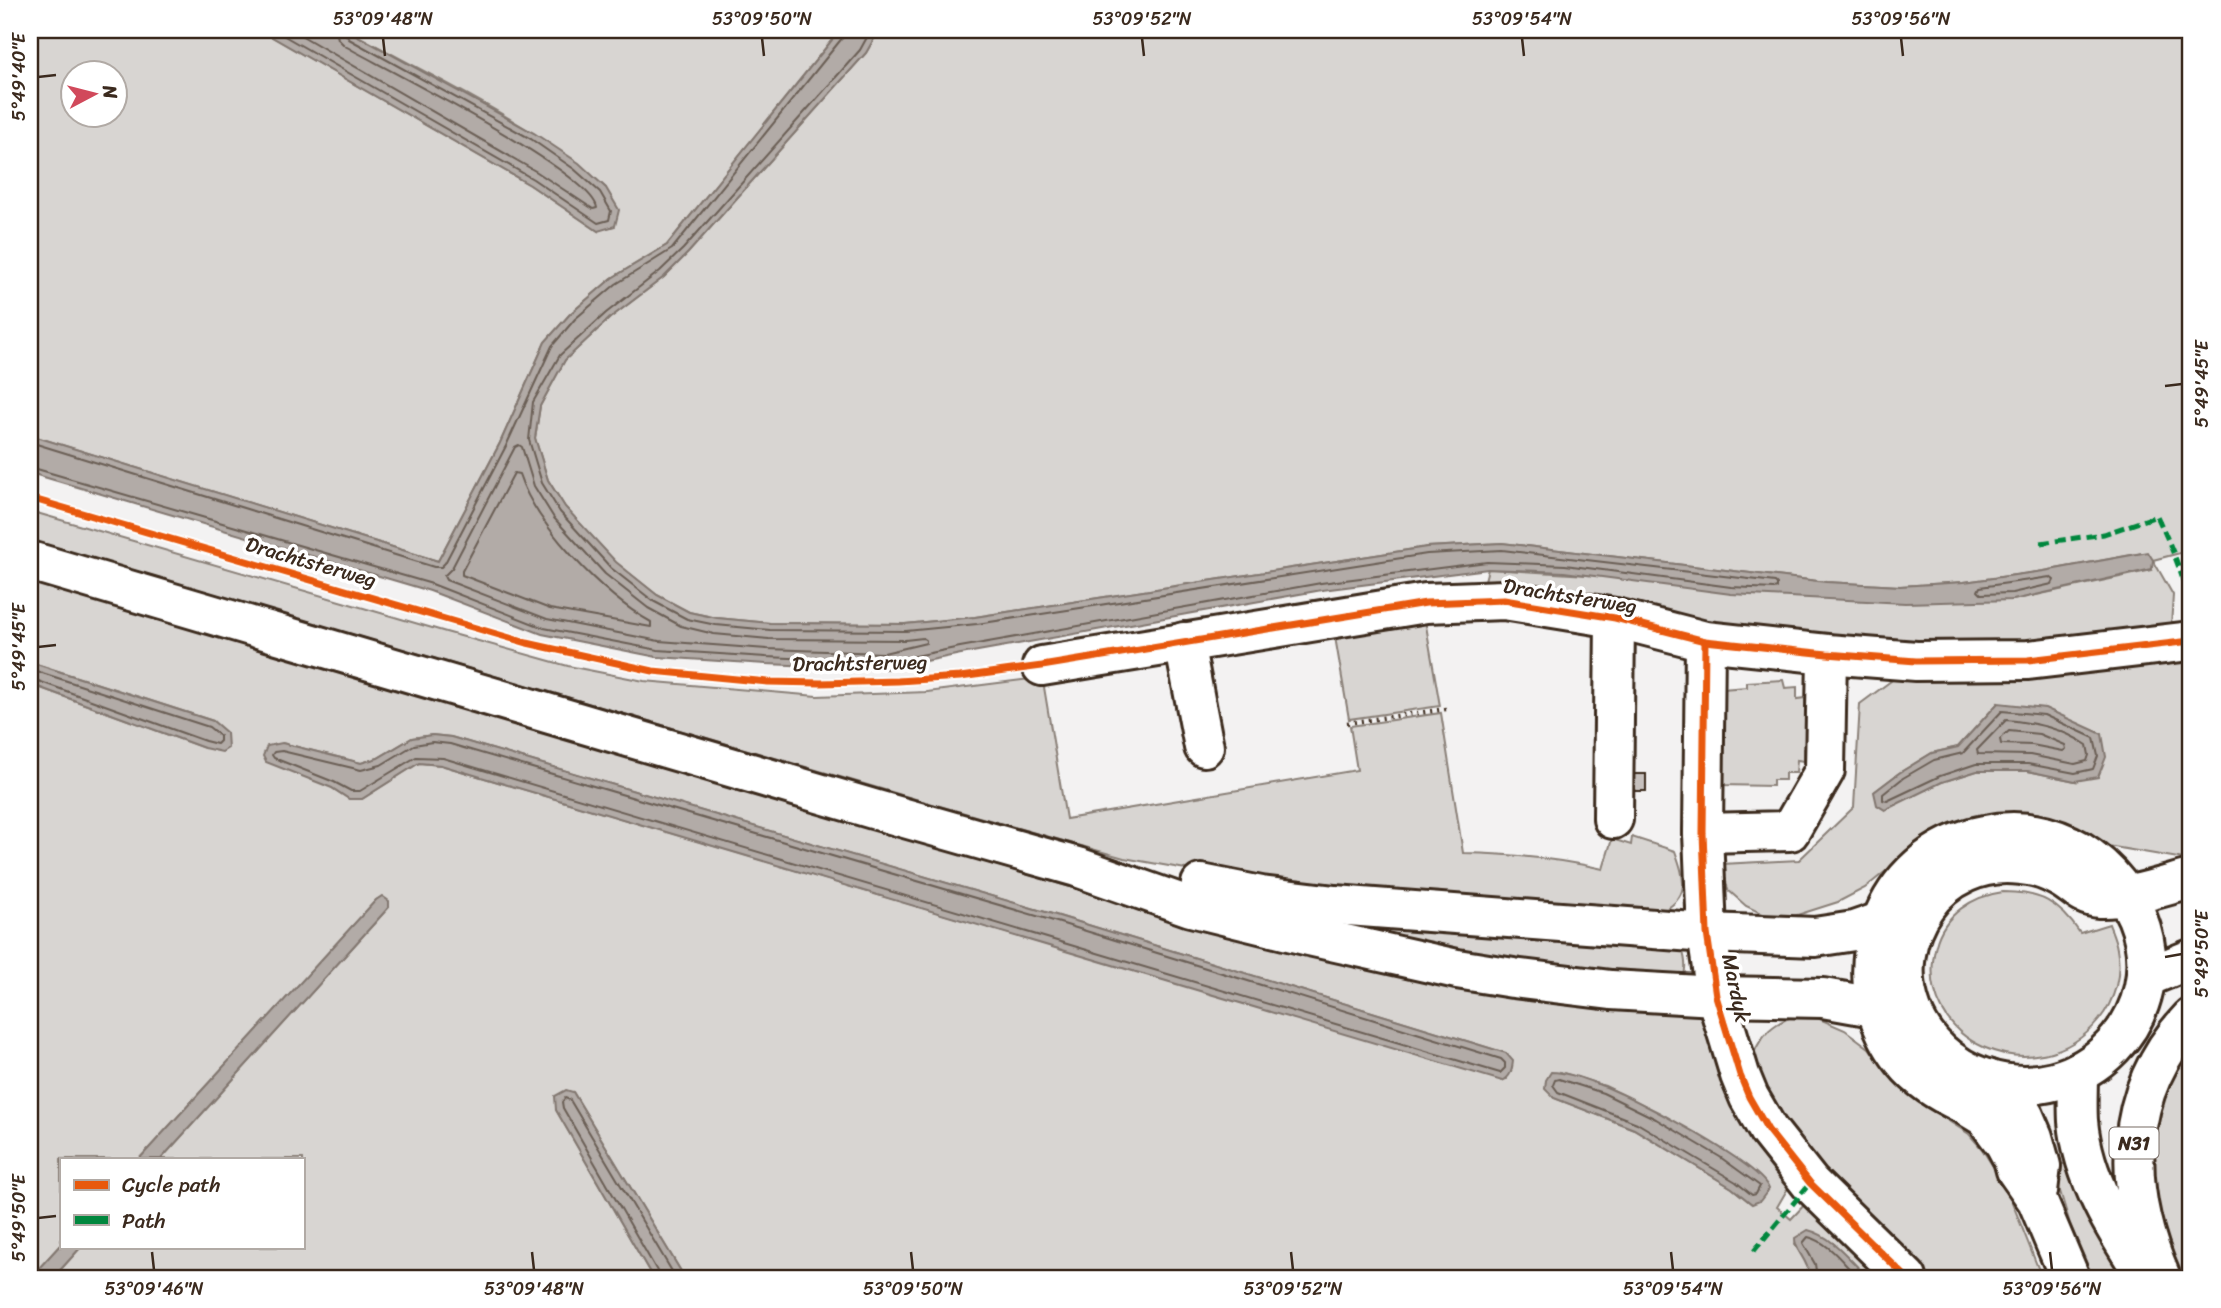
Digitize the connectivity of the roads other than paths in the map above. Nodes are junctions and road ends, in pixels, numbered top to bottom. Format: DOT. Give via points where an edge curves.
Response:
graph roads {
  1 [pos="30,561"];
  2 [pos="1615,618"];
  3 [pos="1705,641"];
  4 [pos="2191,641"];
  5 [pos="1184,642"];
  6 [pos="1828,654"];
  7 [pos="1042,666"];
  8 [pos="1204,747"];
  9 [pos="1613,819"];
  10 [pos="1703,833"];
  11 [pos="1077,867"];
  12 [pos="2191,879"];
  13 [pos="2126,894"];
  14 [pos="1880,922"];
  15 [pos="1707,933"];
  16 [pos="2191,959"];
  17 [pos="2147,977"];
  18 [pos="1716,996"];
  19 [pos="1895,1011"];
  20 [pos="2191,1018"];
  21 [pos="2078,1072"];
  22 [pos="1974,1091"];
  23 [pos="1907,1278"];
  24 [pos="2070,1278"];
  25 [pos="2147,1278"];
  26 [pos="2161,1278"];
  1 -- 11 [label="main road"];
  2 -- 3 [label="main road, Drachtsterweg"];
  2 -- 5 [label="main road, Drachtsterweg" via="1504,600 1426,603"];
  2 -- 9 [label="main road"];
  3 -- 6 [label="main road, Drachtsterweg"];
  3 -- 10 [label="main road, Mardyk"];
  4 -- 6 [label="main road" via="2028,660"];
  5 -- 7 [label="main road, Drachtsterweg"];
  5 -- 8 [label="main road"];
  6 -- 10 [label="main road" via="1825,770 1790,831"];
  10 -- 15 [label="main road, Mardyk"];
  11 -- 15 [label="main road" via="1335,905"];
  11 -- 18 [label="main road" via="1191,907 1457,969 1611,989"];
  12 -- 13 [label="main road"];
  13 -- 14 [label="main road" via="2096,862 2062,842 2017,831 1990,834 1968,838 1927,859 1898,889"];
  13 -- 17 [label="main road" via="2143,934"];
  13 -- 19 [label="main road" via="2086,897 2060,877 2019,864 1980,867 1961,874 1934,896 1912,928 1903,967 1905,988"];
  14 -- 15 [label="main road" via="1815,937"];
  14 -- 19 [label="main road" via="1872,981"];
  15 -- 18 [label="main road, Mardyk"];
  16 -- 17 [label="main road"];
  17 -- 21 [label="main road" via="2138,1008 2118,1042"];
  18 -- 19 [label="main road" via="1822,998"];
  18 -- 23 [label="main road, Mardyk" via="1740,1075 1768,1130 1810,1183"];
  19 -- 22 [label="main road" via="1966,1072"];
  20 -- 26 [label="main road, N31" via="2170,1042 2147,1087 2134,1139 2137,1200"];
  21 -- 22 [label="main road" via="2043,1084"];
  21 -- 25 [label="main road, N31" via="2078,1123 2089,1171 2117,1234"];
  22 -- 24 [label="main road" via="2009,1097 2024,1116 2040,1166 2037,1200"];
}
